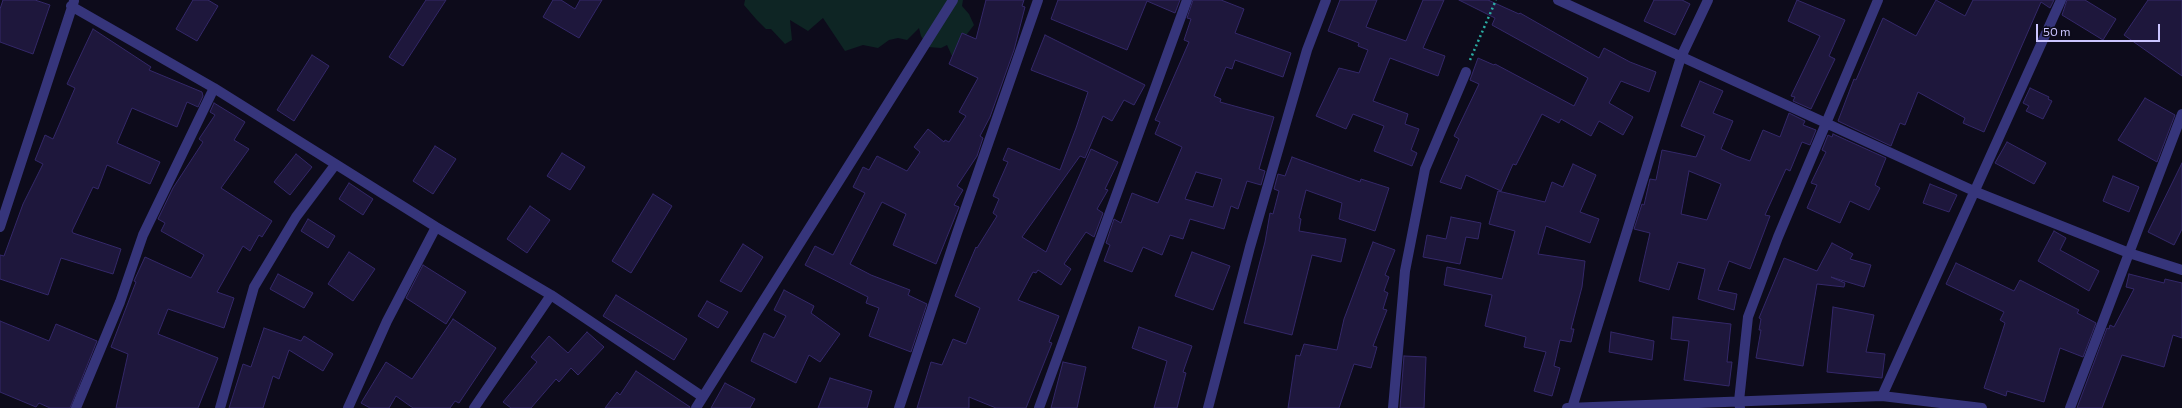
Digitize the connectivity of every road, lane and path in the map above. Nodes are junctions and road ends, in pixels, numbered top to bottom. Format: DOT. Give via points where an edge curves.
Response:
graph roads {
  1 [pos="952,0"];
  2 [pos="1038,0"];
  3 [pos="1187,0"];
  4 [pos="1326,0"];
  5 [pos="1496,0"];
  6 [pos="1558,0"];
  7 [pos="1708,0"];
  8 [pos="1878,0"];
  9 [pos="2062,0"];
  10 [pos="73,3"];
  11 [pos="1681,57"];
  12 [pos="1466,72"];
  13 [pos="214,88"];
  14 [pos="2182,114"];
  15 [pos="1826,123"];
  16 [pos="335,165"];
  17 [pos="1976,192"];
  18 [pos="0,227"];
  19 [pos="436,227"];
  20 [pos="2129,253"];
  21 [pos="2182,270"];
  22 [pos="551,295"];
  23 [pos="1882,396"];
  24 [pos="703,397"];
  25 [pos="1739,404"];
  26 [pos="76,408"];
  27 [pos="220,408"];
  28 [pos="348,408"];
  29 [pos="474,408"];
  30 [pos="696,408"];
  31 [pos="899,408"];
  32 [pos="1039,408"];
  33 [pos="1208,408"];
  34 [pos="1393,408"];
  35 [pos="1567,408"];
  36 [pos="1572,408"];
  37 [pos="1982,408"];
  38 [pos="2070,408"];
  1 -- 24 [label="street"];
  2 -- 31 [label="street" via="954,240"];
  3 -- 32 [label="street"];
  4 -- 33 [label="street" via="1307,50 1250,247"];
  5 -- 12 [label="path"];
  6 -- 11 [label="street"];
  7 -- 11 [label="street"];
  8 -- 15 [label="street"];
  9 -- 17 [label="street" via="2022,84"];
  10 -- 13 [label="street"];
  10 -- 18 [label="street"];
  11 -- 15 [label="street"];
  11 -- 36 [label="street"];
  12 -- 34 [label="street" via="1425,169 1405,271"];
  13 -- 16 [label="street"];
  13 -- 26 [label="street" via="143,235 120,302"];
  14 -- 20 [label="street"];
  15 -- 17 [label="street"];
  15 -- 25 [label="street" via="1778,237 1748,317"];
  16 -- 19 [label="street"];
  16 -- 27 [label="street" via="296,217 254,287"];
  17 -- 20 [label="street"];
  17 -- 23 [label="street"];
  19 -- 22 [label="street"];
  19 -- 28 [label="street" via="387,321"];
  20 -- 21 [label="street"];
  20 -- 38 [label="street"];
  22 -- 24 [label="street"];
  22 -- 29 [label="street"];
  23 -- 25 [label="street"];
  23 -- 37 [label="street"];
  24 -- 30 [label="street"];
  25 -- 36 [label="street"];
  35 -- 36 [label="street"];
}
